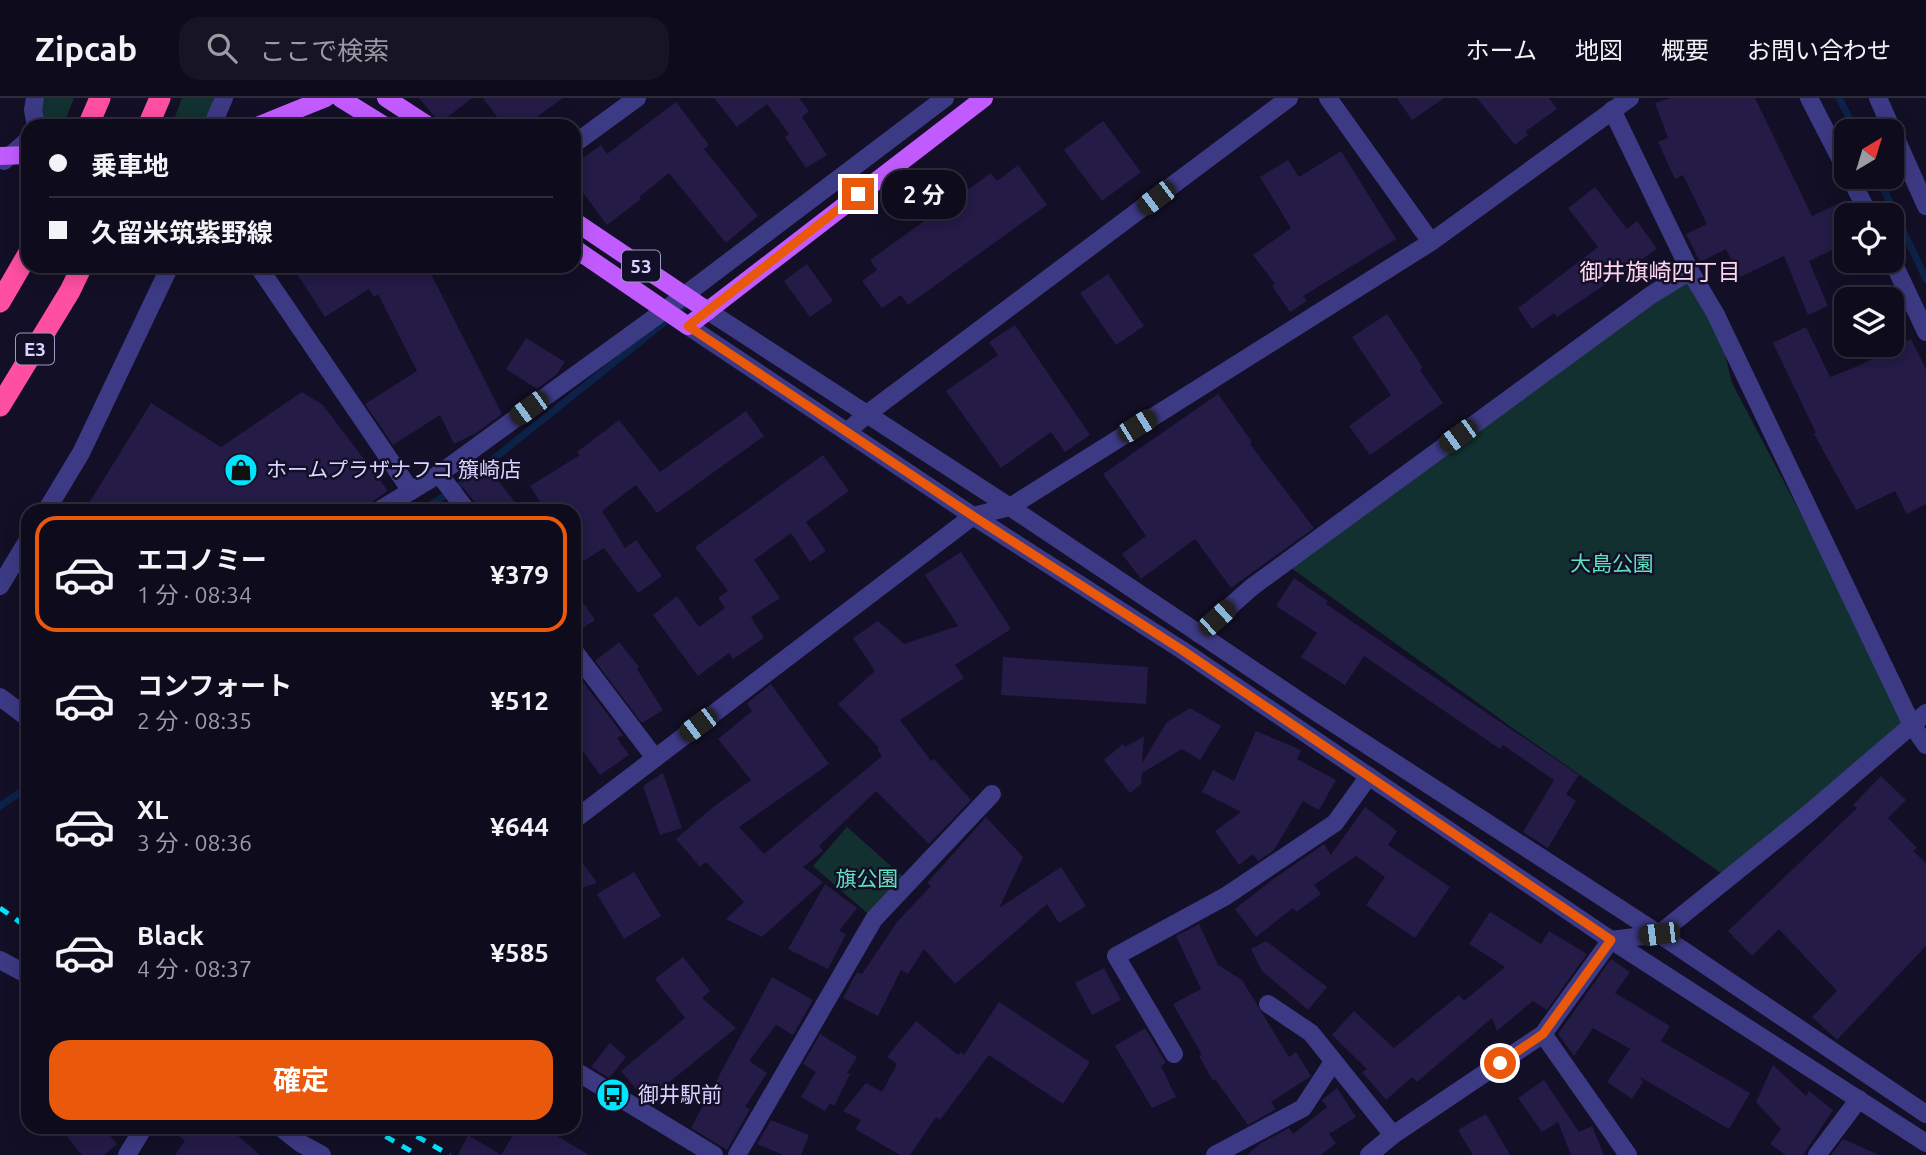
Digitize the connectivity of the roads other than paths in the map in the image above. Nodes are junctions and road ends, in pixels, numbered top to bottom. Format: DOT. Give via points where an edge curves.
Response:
graph roads {
  1 [pos="35,98"];
  2 [pos="100,98"];
  3 [pos="160,98"];
  4 [pos="224,98"];
  5 [pos="326,98"];
  6 [pos="340,98"];
  7 [pos="386,98"];
  8 [pos="637,98"];
  9 [pos="946,98"];
  10 [pos="984,98"];
  11 [pos="1289,98"];
  12 [pos="1328,98"];
  13 [pos="1630,98"];
  14 [pos="1809,98"];
  15 [pos="1878,98"];
  16 [pos="1612,110"];
  17 [pos="35,119"];
  18 [pos="91,119"];
  19 [pos="151,119"];
  20 [pos="215,119"];
  21 [pos="274,119"];
  22 [pos="374,119"];
  23 [pos="418,119"];
  24 [pos="581,139"];
  25 [pos="1834,147"];
  26 [pos="1926,206"];
  27 [pos="581,226"];
  28 [pos="1431,242"];
  29 [pos="581,253"];
  30 [pos="21,267"];
  31 [pos="1690,271"];
  32 [pos="79,273"];
  33 [pos="167,273"];
  34 [pos="263,273"];
  35 [pos="1898,273"];
  36 [pos="684,295"];
  37 [pos="0,302"];
  38 [pos="665,310"];
  39 [pos="708,310"];
  40 [pos="688,326"];
  41 [pos="1926,332"];
  42 [pos="0,406"];
  43 [pos="867,414"];
  44 [pos="847,432"];
  45 [pos="439,474"];
  46 [pos="411,491"];
  47 [pos="50,504"];
  48 [pos="390,504"];
  49 [pos="462,504"];
  50 [pos="1010,507"];
  51 [pos="973,516"];
  52 [pos="21,552"];
  53 [pos="0,586"];
  54 [pos="1199,634"];
  55 [pos="581,660"];
  56 [pos="0,697"];
  57 [pos="21,713"];
  58 [pos="1919,719"];
  59 [pos="1926,745"];
  60 [pos="655,758"];
  61 [pos="1369,776"];
  62 [pos="992,794"];
  63 [pos="581,815"];
  64 [pos="1659,934"];
  65 [pos="1611,940"];
  66 [pos="0,960"];
  67 [pos="21,971"];
  68 [pos="1268,1004"];
  69 [pos="1543,1034"];
  70 [pos="1174,1054"];
  71 [pos="1333,1062"];
  72 [pos="581,1074"];
  73 [pos="1859,1098"];
  74 [pos="1926,1114"];
  75 [pos="140,1134"];
  76 [pos="285,1134"];
  77 [pos="1393,1135"];
  78 [pos="1926,1143"];
  79 [pos="296,1149"];
  80 [pos="127,1155"];
  81 [pos="322,1155"];
  82 [pos="715,1155"];
  83 [pos="737,1155"];
  84 [pos="1215,1155"];
  85 [pos="1369,1155"];
  86 [pos="1628,1155"];
  87 [pos="1817,1155"];
  1 -- 17 [label="street"];
  2 -- 18 [label="highway"];
  3 -- 19 [label="highway"];
  4 -- 20 [label="street"];
  5 -- 21 [label="main road"];
  6 -- 22 [label="main road"];
  7 -- 23 [label="main road"];
  8 -- 24 [label="street"];
  9 -- 36 [label="street"];
  10 -- 39 [label="main road"];
  11 -- 43 [label="street"];
  12 -- 28 [label="street"];
  13 -- 16 [label="street"];
  14 -- 25 [label="street"];
  15 -- 26 [label="street"];
  16 -- 28 [label="street"];
  16 -- 31 [label="street"];
  27 -- 36 [label="main road, 53"];
  28 -- 50 [label="street"];
  29 -- 38 [label="main road, 53"];
  30 -- 37 [label="highway"];
  31 -- 54 [label="street" via="1252,587"];
  31 -- 58 [label="street"];
  32 -- 42 [label="highway, E3"];
  33 -- 47 [label="street" via="81,453"];
  34 -- 46 [label="street"];
  35 -- 41 [label="street"];
  36 -- 38 [label="street"];
  36 -- 39 [label="main road, 53"];
  38 -- 40 [label="main road, 53"];
  38 -- 45 [label="street"];
  39 -- 40 [label="main road"];
  39 -- 43 [label="street"];
  40 -- 44 [label="street"];
  43 -- 44 [label="street"];
  43 -- 50 [label="street"];
  44 -- 51 [label="street"];
  45 -- 46 [label="street"];
  45 -- 49 [label="street"];
  46 -- 48 [label="street"];
  50 -- 51 [label="street"];
  50 -- 54 [label="street"];
  51 -- 60 [label="street"];
  51 -- 61 [label="street"];
  52 -- 53 [label="street"];
  54 -- 64 [label="street"];
  55 -- 60 [label="street"];
  56 -- 57 [label="street"];
  58 -- 59 [label="street"];
  58 -- 64 [label="street"];
  60 -- 63 [label="street"];
  61 -- 65 [label="street"];
  61 -- 70 [label="street" via="1335,822 1226,896 1116,956"];
  62 -- 83 [label="street" via="874,919"];
  64 -- 65 [label="street"];
  64 -- 74 [label="street"];
  65 -- 69 [label="street"];
  65 -- 73 [label="street"];
  66 -- 67 [label="street"];
  68 -- 71 [label="street" via="1311,1033"];
  69 -- 77 [label="street"];
  69 -- 86 [label="street"];
  71 -- 77 [label="street"];
  71 -- 84 [label="street" via="1303,1108"];
  72 -- 82 [label="street"];
  73 -- 78 [label="street"];
  73 -- 87 [label="street"];
  75 -- 80 [label="street"];
  76 -- 79 [label="street"];
  77 -- 85 [label="street"];
  79 -- 81 [label="street"];
}
